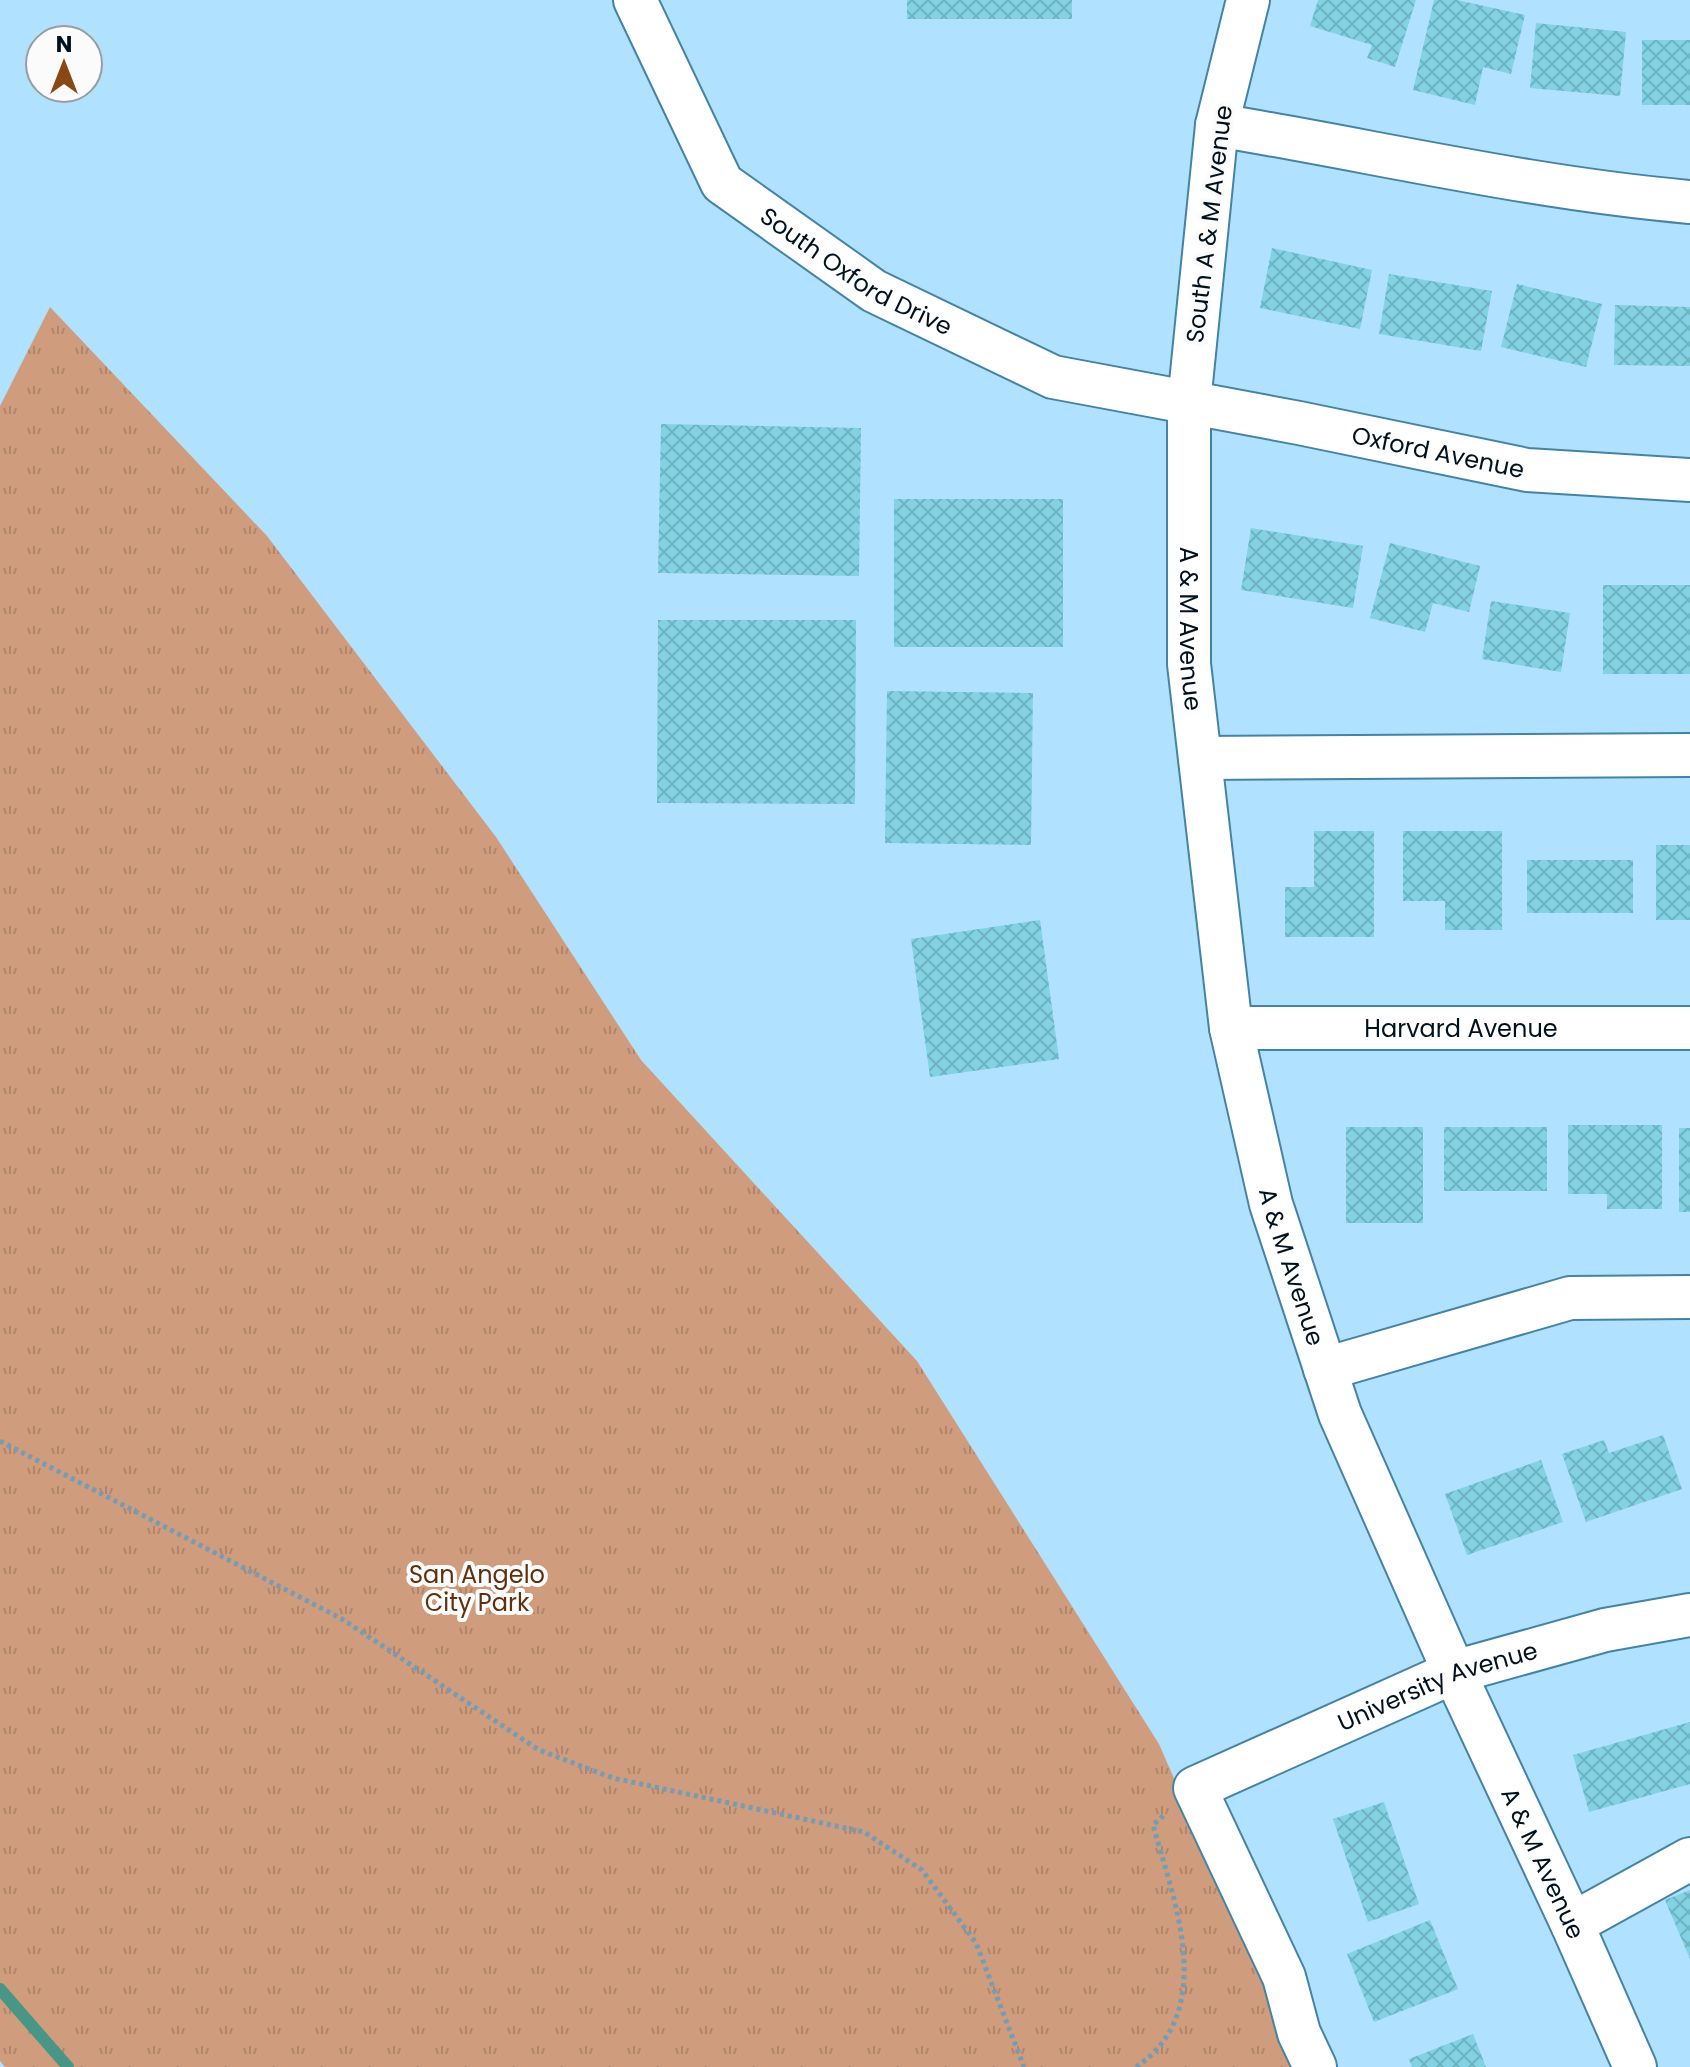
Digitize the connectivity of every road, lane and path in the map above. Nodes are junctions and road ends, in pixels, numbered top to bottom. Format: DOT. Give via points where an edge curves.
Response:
graph roads {
  1 [pos="635,0"];
  2 [pos="1248,0"];
  3 [pos="1217,125"];
  4 [pos="1690,202"];
  5 [pos="1189,403"];
  6 [pos="1690,480"];
  7 [pos="1690,755"];
  8 [pos="1200,758"];
  9 [pos="1231,1028"];
  10 [pos="1690,1028"];
  11 [pos="1690,1297"];
  12 [pos="1325,1369"];
  13 [pos="0,1441"];
  14 [pos="1690,1615"];
  15 [pos="1454,1672"];
  16 [pos="1195,1788"];
  17 [pos="1690,1859"];
  18 [pos="1572,1924"];
  19 [pos="1024,2067"];
  20 [pos="1136,2067"];
  21 [pos="1315,2067"];
  22 [pos="1635,2067"];
  1 -- 5 [label="street, South Oxford Drive" via="722,183 874,291 1053,377"];
  2 -- 3 [label="street, South A & M Avenue"];
  3 -- 4 [label="street" via="1495,177"];
  3 -- 5 [label="street, South A & M Avenue"];
  5 -- 6 [label="street, Oxford Avenue" via="1527,470"];
  5 -- 8 [label="street, A & M Avenue" via="1189,664"];
  7 -- 8 [label="street"];
  8 -- 9 [label="street, A & M Avenue"];
  9 -- 10 [label="street, Harvard Avenue"];
  9 -- 12 [label="street, A & M Avenue" via="1271,1204"];
  11 -- 12 [label="street" via="1570,1298"];
  12 -- 15 [label="street, A & M Avenue"];
  13 -- 19 [label="path" via="342,1619 539,1750 613,1778 864,1832 922,1870 976,1943"];
  14 -- 15 [label="street, University Avenue" via="1605,1630"];
  15 -- 16 [label="street, University Avenue"];
  15 -- 18 [label="street, A & M Avenue"];
  16 -- 20 [label="path" via="1153,1825 1186,1962 1182,1997 1169,2032"];
  16 -- 21 [label="street" via="1284,1977 1299,2033"];
  17 -- 18 [label="street"];
  18 -- 22 [label="street, A & M Avenue"];
}
